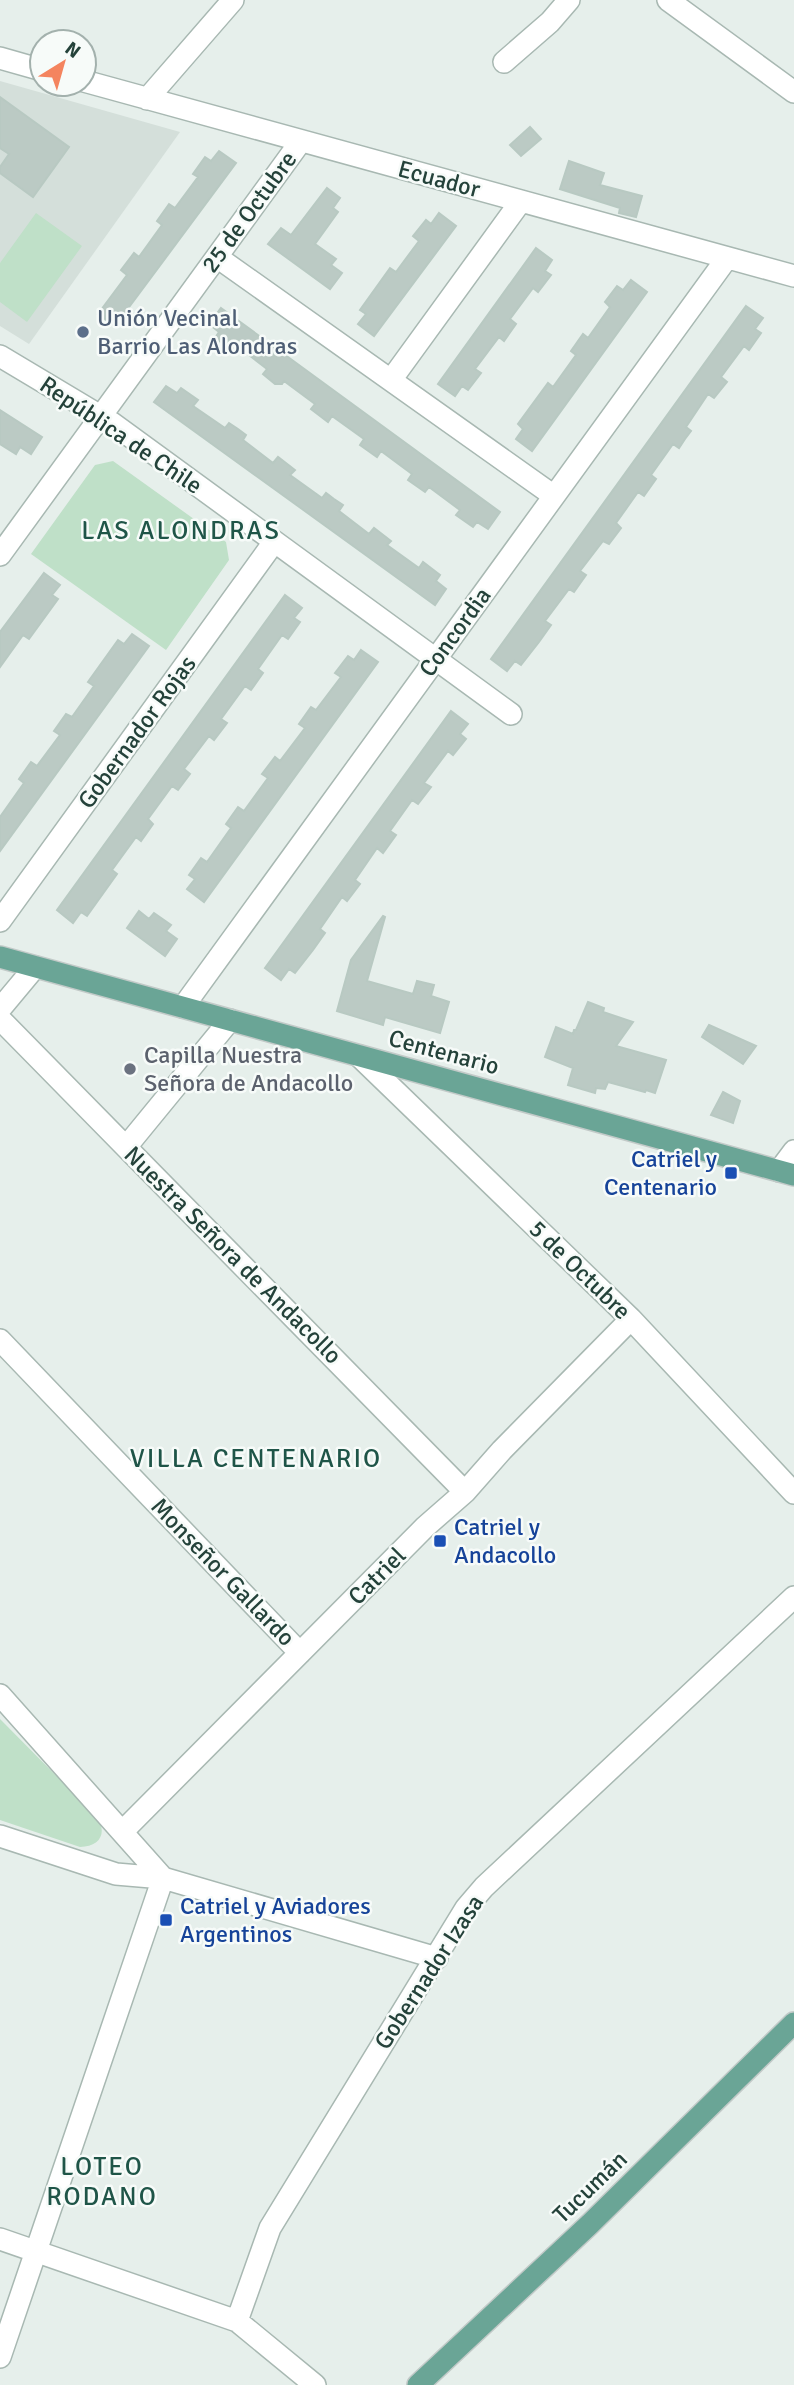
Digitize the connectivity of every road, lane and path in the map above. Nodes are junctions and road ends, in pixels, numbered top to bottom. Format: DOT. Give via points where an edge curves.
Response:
graph roads {
  1 [pos="233,0"];
  2 [pos="569,0"];
  3 [pos="668,0"];
  4 [pos="0,58"];
  5 [pos="504,62"];
  6 [pos="28,66"];
  7 [pos="98,85"];
  8 [pos="794,92"];
  9 [pos="147,99"];
  10 [pos="301,141"];
  11 [pos="521,201"];
  12 [pos="217,257"];
  13 [pos="727,258"];
  14 [pos="794,276"];
  15 [pos="0,356"];
  16 [pos="391,380"];
  17 [pos="101,417"];
  18 [pos="554,496"];
  19 [pos="274,542"];
  20 [pos="0,555"];
  21 [pos="435,659"];
  22 [pos="511,714"];
  23 [pos="0,921"];
  24 [pos="0,957"];
  25 [pos="34,967"];
  26 [pos="183,1007"];
  27 [pos="0,1009"];
  28 [pos="0,1018"];
  29 [pos="230,1020"];
  30 [pos="359,1056"];
  31 [pos="126,1147"];
  32 [pos="794,1150"];
  33 [pos="786,1173"];
  34 [pos="631,1320"];
  35 [pos="0,1340"];
  36 [pos="465,1492"];
  37 [pos="794,1493"];
  38 [pos="794,1597"];
  39 [pos="300,1653"];
  40 [pos="0,1695"];
  41 [pos="122,1832"];
  42 [pos="0,1836"];
  43 [pos="163,1878"];
  44 [pos="437,1958"];
  45 [pos="794,2023"];
  46 [pos="0,2239"];
  47 [pos="36,2252"];
  48 [pos="237,2321"];
  49 [pos="1,2355"];
  50 [pos="315,2385"];
  51 [pos="418,2385"];
  1 -- 9 [label="street"];
  2 -- 5 [label="street"];
  3 -- 8 [label="street"];
  4 -- 6 [label="street"];
  7 -- 9 [label="street, Ecuador"];
  9 -- 10 [label="street, Ecuador"];
  10 -- 11 [label="street, Ecuador"];
  10 -- 12 [label="street, 25 de Octubre"];
  11 -- 13 [label="street, Ecuador"];
  11 -- 16 [label="street"];
  12 -- 16 [label="street"];
  12 -- 17 [label="street, 25 de Octubre"];
  13 -- 14 [label="street, Ecuador"];
  13 -- 18 [label="street, Concordia"];
  15 -- 17 [label="street, República de Chile"];
  16 -- 18 [label="street"];
  17 -- 19 [label="street, República de Chile"];
  17 -- 20 [label="street, 25 de Octubre"];
  18 -- 21 [label="street, Concordia"];
  19 -- 21 [label="street, República de Chile"];
  19 -- 23 [label="street, Gobernador Rojas"];
  21 -- 22 [label="street, República de Chile"];
  21 -- 26 [label="street, Concordia"];
  24 -- 25 [label="main road, Centenario"];
  25 -- 26 [label="main road, Centenario"];
  25 -- 27 [label="street"];
  26 -- 29 [label="main road, Centenario"];
  28 -- 31 [label="street, Nuestra Señora de Andacollo"];
  29 -- 30 [label="main road, Centenario"];
  29 -- 31 [label="street"];
  30 -- 33 [label="main road, Centenario"];
  30 -- 34 [label="street, 5 de Octubre"];
  31 -- 36 [label="street, Nuestra Señora de Andacollo"];
  32 -- 33 [label="street"];
  34 -- 36 [label="street, Catriel"];
  34 -- 37 [label="street, 5 de Octubre"];
  35 -- 39 [label="street, Monseñor Gallardo"];
  36 -- 39 [label="street, Catriel"];
  38 -- 44 [label="street, Gobernador Izasa" via="484,1887"];
  39 -- 41 [label="street, Catriel"];
  40 -- 41 [label="street"];
  41 -- 43 [label="street"];
  42 -- 43 [label="street" via="116,1874"];
  43 -- 44 [label="street"];
  43 -- 47 [label="street"];
  44 -- 48 [label="street, Gobernador Izasa" via="270,2228"];
  45 -- 51 [label="main road, Tucumán"];
  46 -- 47 [label="street"];
  47 -- 48 [label="street"];
  47 -- 49 [label="street"];
  48 -- 50 [label="street"];
}
